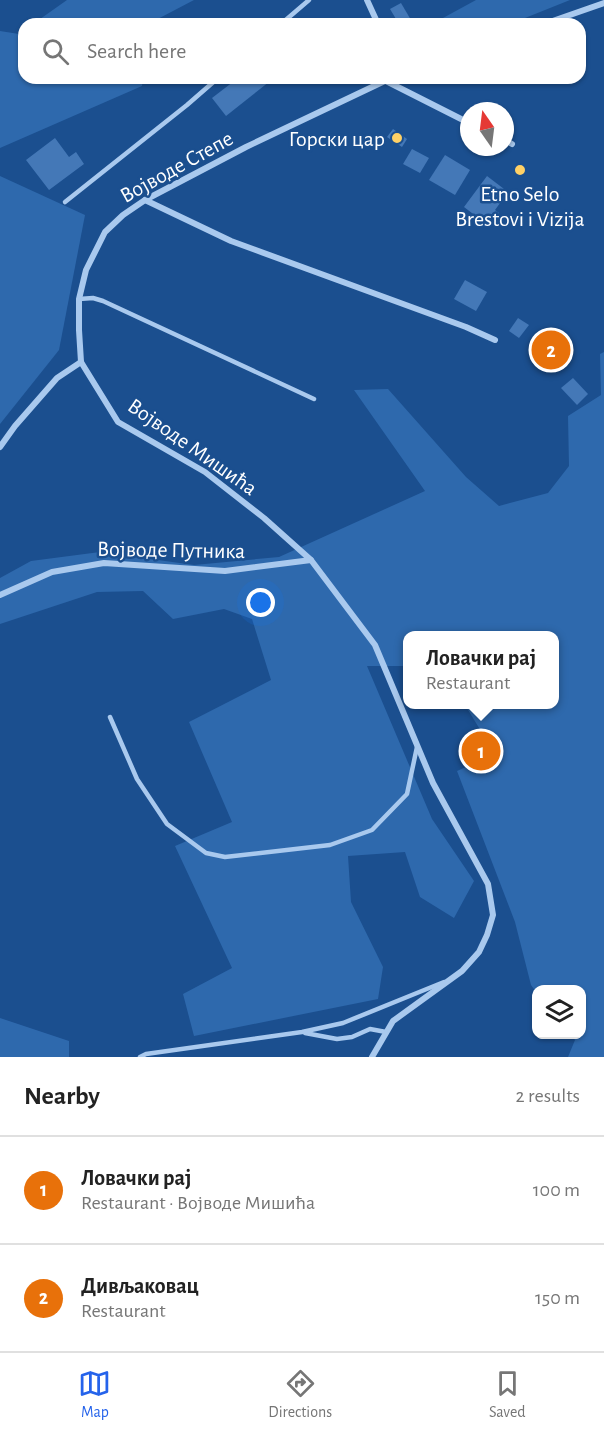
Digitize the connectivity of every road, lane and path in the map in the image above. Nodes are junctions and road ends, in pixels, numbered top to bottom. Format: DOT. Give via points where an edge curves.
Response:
graph roads {
  1 [pos="309,0"];
  2 [pos="367,0"];
  3 [pos="604,3"];
  4 [pos="288,18"];
  5 [pos="375,18"];
  6 [pos="561,18"];
  7 [pos="211,84"];
  8 [pos="374,84"];
  9 [pos="394,84"];
  10 [pos="460,118"];
  11 [pos="144,200"];
  12 [pos="65,202"];
  13 [pos="79,299"];
  14 [pos="495,340"];
  15 [pos="81,362"];
  16 [pos="314,399"];
  17 [pos="0,447"];
  18 [pos="311,560"];
  19 [pos="0,594"];
  20 [pos="110,717"];
  21 [pos="417,744"];
  22 [pos="450,980"];
  23 [pos="302,1032"];
  24 [pos="386,1032"];
  25 [pos="140,1057"];
  26 [pos="372,1057"];
  1 -- 4 [label="lane"];
  2 -- 5 [label="street"];
  3 -- 6 [label="street"];
  7 -- 12 [label="lane"];
  8 -- 11 [label="street, Војводе Степе"];
  9 -- 10 [label="street"];
  11 -- 13 [label="street, Војводе Степе" via="105,232 86,270"];
  11 -- 14 [label="street" via="231,241"];
  13 -- 15 [label="street, Војводе Степе"];
  13 -- 16 [label="lane" via="103,301"];
  15 -- 17 [label="street" via="57,378"];
  15 -- 18 [label="street, Војводе Мишића" via="118,422 205,472"];
  18 -- 19 [label="street, Војводе Путника" via="225,572 104,563 52,572"];
  18 -- 21 [label="street, Војводе Мишића" via="375,645"];
  20 -- 21 [label="lane" via="137,779 167,824 206,853 225,857 330,845 372,830 407,794"];
  21 -- 22 [label="street, Војводе Мишића" via="433,783 488,884 493,915 479,952"];
  22 -- 23 [label="lane" via="343,1023"];
  22 -- 24 [label="street, Војводе Мишића" via="393,1021"];
  23 -- 24 [label="lane" via="337,1039 370,1029"];
  23 -- 25 [label="lane"];
  24 -- 26 [label="street, Војводе Мишића"];
}
